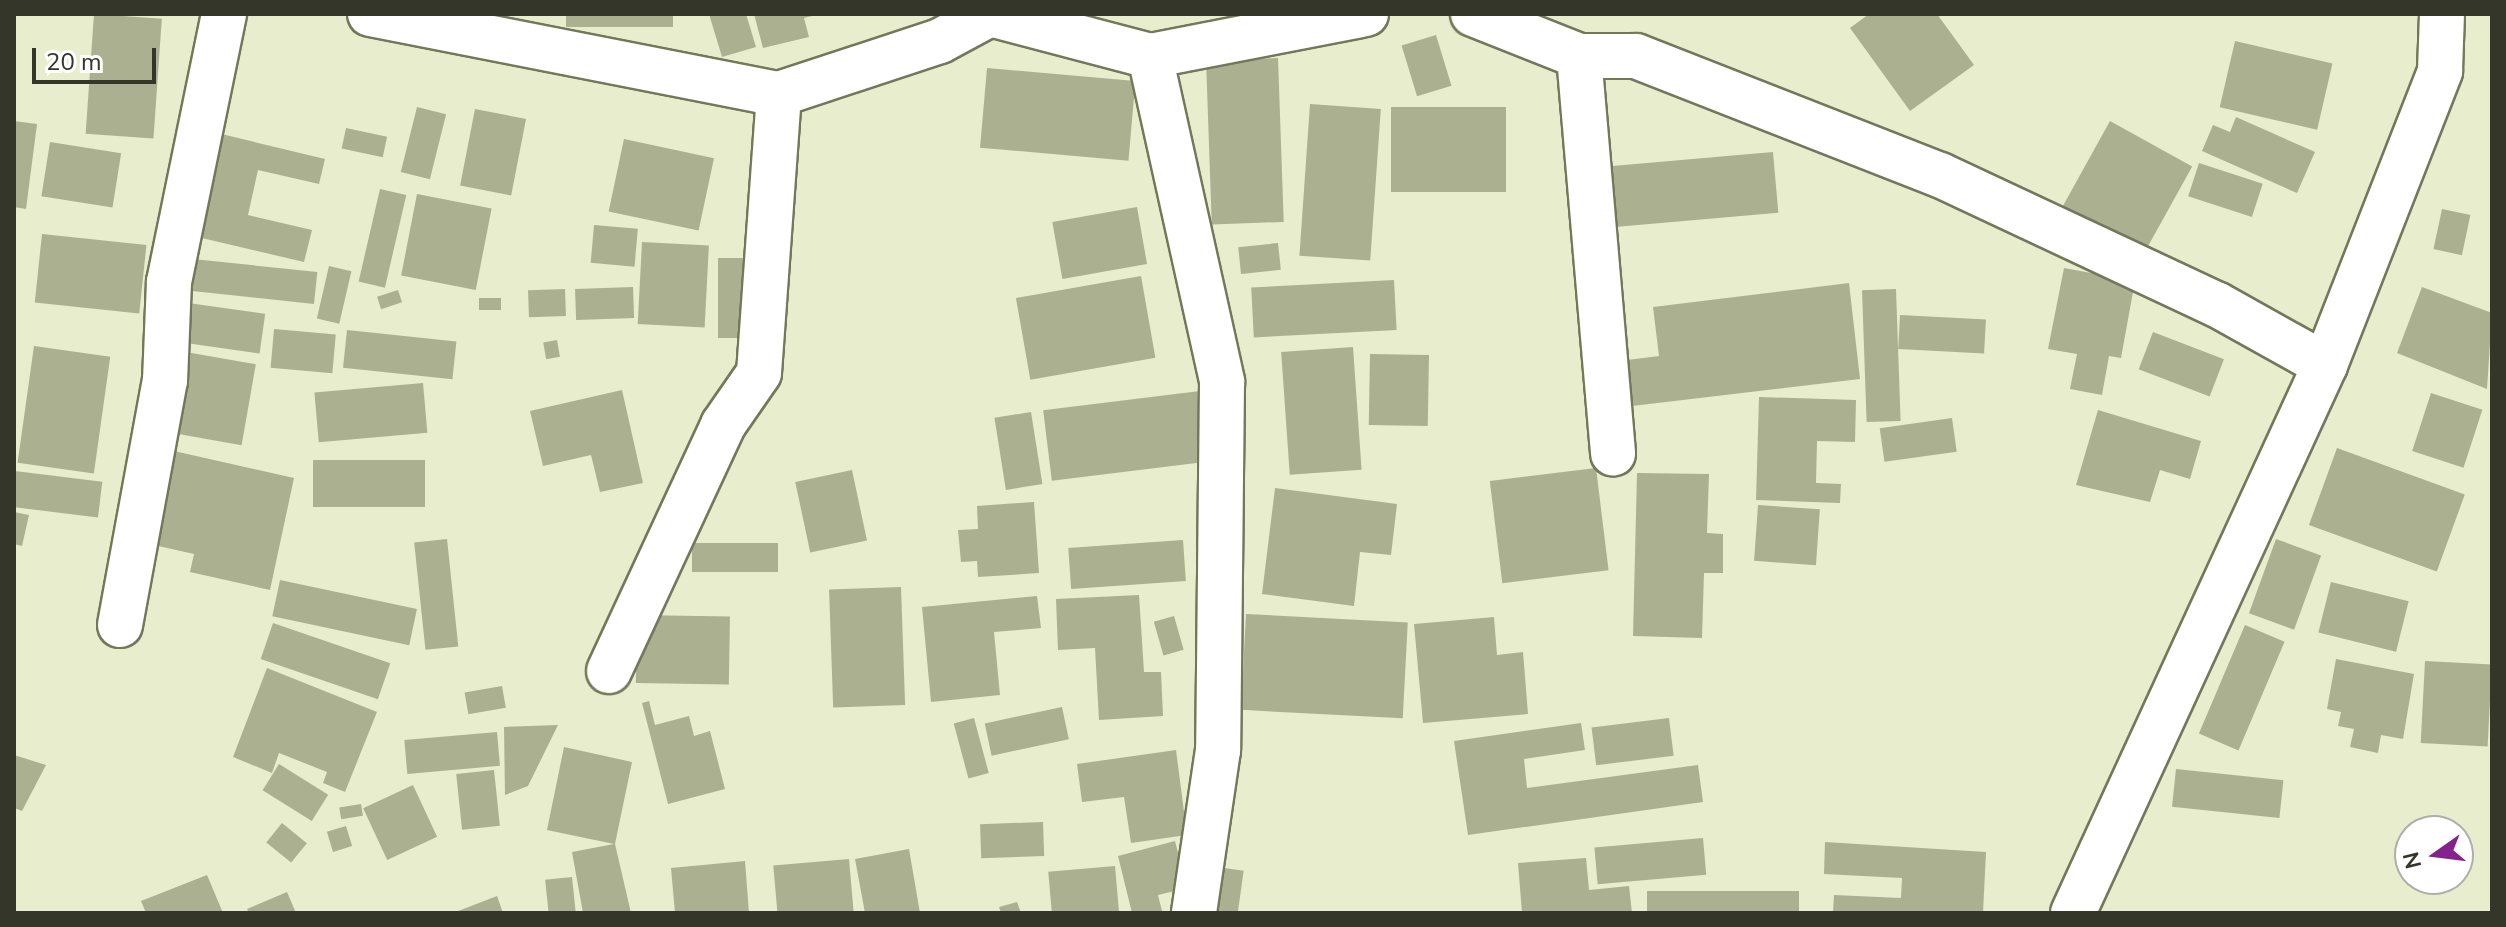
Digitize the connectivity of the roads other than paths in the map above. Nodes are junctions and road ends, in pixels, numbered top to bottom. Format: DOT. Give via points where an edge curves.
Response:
graph roads {
  1 [pos="224,14"];
  2 [pos="370,14"];
  3 [pos="990,14"];
  4 [pos="1366,14"];
  5 [pos="1473,14"];
  6 [pos="2442,14"];
  7 [pos="1150,56"];
  8 [pos="1579,56"];
  9 [pos="779,94"];
  10 [pos="2325,365"];
  11 [pos="1613,454"];
  12 [pos="120,625"];
  13 [pos="609,671"];
  14 [pos="1194,913"];
  15 [pos="2073,913"];
  1 -- 12 [label="street" via="169,282 165,381"];
  2 -- 9 [label="street"];
  3 -- 7 [label="street"];
  3 -- 9 [label="street" via="940,41"];
  4 -- 7 [label="street"];
  5 -- 8 [label="street"];
  6 -- 10 [label="street" via="2440,71"];
  7 -- 14 [label="street" via="1222,382 1218,750"];
  8 -- 10 [label="street" via="1636,56 1940,175 2216,304"];
  8 -- 11 [label="street"];
  9 -- 13 [label="street" via="759,373 723,425"];
  10 -- 15 [label="street"];
}
